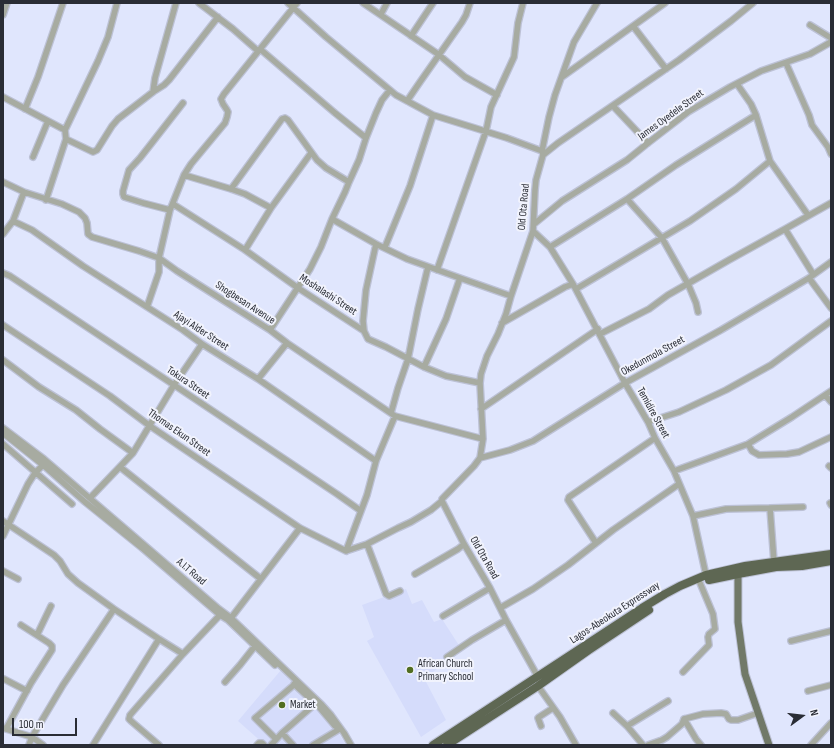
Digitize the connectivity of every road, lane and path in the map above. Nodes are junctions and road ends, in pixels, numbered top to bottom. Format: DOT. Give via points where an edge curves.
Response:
graph roads {
  1 [pos="7,3"];
  2 [pos="63,3"];
  3 [pos="117,3"];
  4 [pos="176,3"];
  5 [pos="199,3"];
  6 [pos="288,3"];
  7 [pos="363,3"];
  8 [pos="387,3"];
  9 [pos="433,3"];
  10 [pos="470,3"];
  11 [pos="523,3"];
  12 [pos="597,3"];
  13 [pos="665,3"];
  14 [pos="752,3"];
  15 [pos="296,5"];
  16 [pos="381,14"];
  17 [pos="3,15"];
  18 [pos="218,17"];
  19 [pos="810,25"];
  20 [pos="634,26"];
  21 [pos="411,36"];
  22 [pos="831,38"];
  23 [pos="831,42"];
  24 [pos="259,50"];
  25 [pos="438,54"];
  26 [pos="786,63"];
  27 [pos="666,68"];
  28 [pos="561,78"];
  29 [pos="737,84"];
  30 [pos="390,90"];
  31 [pos="153,92"];
  32 [pos="497,95"];
  33 [pos="3,97"];
  34 [pos="407,101"];
  35 [pos="183,103"];
  36 [pos="613,106"];
  37 [pos="26,109"];
  38 [pos="433,115"];
  39 [pos="756,115"];
  40 [pos="48,121"];
  41 [pos="65,130"];
  42 [pos="486,131"];
  43 [pos="366,138"];
  44 [pos="66,139"];
  45 [pos="648,142"];
  46 [pos="311,153"];
  47 [pos="542,153"];
  48 [pos="831,154"];
  49 [pos="33,157"];
  50 [pos="770,161"];
  51 [pos="184,175"];
  52 [pos="3,182"];
  53 [pos="349,182"];
  54 [pos="232,188"];
  55 [pos="24,192"];
  56 [pos="627,199"];
  57 [pos="46,200"];
  58 [pos="831,203"];
  59 [pos="171,207"];
  60 [pos="271,208"];
  61 [pos="808,215"];
  62 [pos="332,219"];
  63 [pos="14,221"];
  64 [pos="534,224"];
  65 [pos="785,229"];
  66 [pos="533,231"];
  67 [pos="3,234"];
  68 [pos="662,238"];
  69 [pos="376,244"];
  70 [pos="385,247"];
  71 [pos="550,247"];
  72 [pos="245,250"];
  73 [pos="159,258"];
  74 [pos="831,262"];
  75 [pos="428,267"];
  76 [pos="437,270"];
  77 [pos="3,273"];
  78 [pos="811,276"];
  79 [pos="460,278"];
  80 [pos="688,284"];
  81 [pos="575,286"];
  82 [pos="298,288"];
  83 [pos="511,296"];
  84 [pos="831,298"];
  85 [pos="826,301"];
  86 [pos="147,307"];
  87 [pos="831,308"];
  88 [pos="698,312"];
  89 [pos="831,321"];
  90 [pos="502,323"];
  91 [pos="3,325"];
  92 [pos="270,330"];
  93 [pos="364,331"];
  94 [pos="599,332"];
  95 [pos="287,343"];
  96 [pos="202,344"];
  97 [pos="408,359"];
  98 [pos="3,360"];
  99 [pos="424,368"];
  100 [pos="258,379"];
  101 [pos="480,383"];
  102 [pos="625,384"];
  103 [pos="174,385"];
  104 [pos="831,391"];
  105 [pos="825,395"];
  106 [pos="831,402"];
  107 [pos="482,409"];
  108 [pos="393,415"];
  109 [pos="648,422"];
  110 [pos="150,426"];
  111 [pos="3,428"];
  112 [pos="3,433"];
  113 [pos="655,438"];
  114 [pos="831,438"];
  115 [pos="483,439"];
  116 [pos="3,444"];
  117 [pos="748,444"];
  118 [pos="133,453"];
  119 [pos="480,458"];
  120 [pos="376,461"];
  121 [pos="43,465"];
  122 [pos="120,467"];
  123 [pos="674,471"];
  124 [pos="35,473"];
  125 [pos="64,484"];
  126 [pos="679,484"];
  127 [pos="58,492"];
  128 [pos="90,498"];
  129 [pos="442,501"];
  130 [pos="72,504"];
  131 [pos="803,507"];
  132 [pos="770,508"];
  133 [pos="361,511"];
  134 [pos="693,516"];
  135 [pos="3,521"];
  136 [pos="8,525"];
  137 [pos="300,528"];
  138 [pos="3,536"];
  139 [pos="596,543"];
  140 [pos="367,544"];
  141 [pos="464,544"];
  142 [pos="346,551"];
  143 [pos="831,554"];
  144 [pos="831,561"];
  145 [pos="774,562"];
  146 [pos="3,571"];
  147 [pos="414,574"];
  148 [pos="738,574"];
  149 [pos="706,575"];
  150 [pos="18,579"];
  151 [pos="262,579"];
  152 [pos="700,583"];
  153 [pos="490,588"];
  154 [pos="400,592"];
  155 [pos="51,606"];
  156 [pos="500,608"];
  157 [pos="114,609"];
  158 [pos="220,615"];
  159 [pos="443,616"];
  160 [pos="231,618"];
  161 [pos="506,620"];
  162 [pos="21,625"];
  163 [pos="831,631"];
  164 [pos="244,633"];
  165 [pos="37,635"];
  166 [pos="159,639"];
  167 [pos="791,641"];
  168 [pos="255,646"];
  169 [pos="183,654"];
  170 [pos="447,657"];
  171 [pos="683,672"];
  172 [pos="4,678"];
  173 [pos="538,681"];
  174 [pos="225,682"];
  175 [pos="294,684"];
  176 [pos="831,685"];
  177 [pos="27,690"];
  178 [pos="808,691"];
  179 [pos="668,701"];
  180 [pos="315,704"];
  181 [pos="553,708"];
  182 [pos="614,713"];
  183 [pos="758,713"];
  184 [pos="684,719"];
  185 [pos="831,723"];
  186 [pos="541,726"];
  187 [pos="627,726"];
  188 [pos="5,728"];
  189 [pos="338,730"];
  190 [pos="282,733"];
  191 [pos="32,737"];
  192 [pos="276,739"];
  193 [pos="29,745"];
  194 [pos="43,745"];
  195 [pos="93,745"];
  196 [pos="159,745"];
  197 [pos="257,745"];
  198 [pos="264,745"];
  199 [pos="271,745"];
  200 [pos="293,745"];
  201 [pos="313,745"];
  202 [pos="348,745"];
  203 [pos="351,745"];
  204 [pos="433,745"];
  205 [pos="446,745"];
  206 [pos="576,745"];
  207 [pos="643,745"];
  208 [pos="648,745"];
  209 [pos="701,745"];
  210 [pos="769,745"];
  211 [pos="811,745"];
  1 -- 17 [label="street"];
  2 -- 37 [label="street"];
  3 -- 41 [label="street" via="108,37"];
  4 -- 31 [label="street"];
  5 -- 18 [label="street"];
  6 -- 15 [label="street"];
  7 -- 16 [label="street"];
  8 -- 16 [label="street"];
  9 -- 21 [label="street"];
  10 -- 25 [label="street" via="462,22"];
  11 -- 32 [label="street" via="514,57"];
  12 -- 28 [label="street, Old Ota Road" via="574,42"];
  13 -- 20 [label="street"];
  14 -- 27 [label="street"];
  15 -- 24 [label="street"];
  15 -- 30 [label="street" via="326,37"];
  16 -- 21 [label="street"];
  18 -- 24 [label="street"];
  18 -- 31 [label="street" via="164,86"];
  19 -- 22 [label="street"];
  20 -- 27 [label="street"];
  20 -- 28 [label="street"];
  21 -- 25 [label="street"];
  23 -- 26 [label="street, James Oyedele Street"];
  24 -- 43 [label="street"];
  24 -- 51 [label="street" via="221,98 228,112 225,123"];
  25 -- 32 [label="street" via="465,77"];
  25 -- 34 [label="street"];
  26 -- 29 [label="street, James Oyedele Street" via="761,70"];
  26 -- 48 [label="street" via="812,125"];
  27 -- 36 [label="street"];
  28 -- 47 [label="street, Old Ota Road" via="552,102"];
  29 -- 39 [label="street"];
  29 -- 45 [label="street, James Oyedele Street" via="688,112"];
  30 -- 34 [label="street"];
  30 -- 43 [label="street" via="382,100"];
  31 -- 44 [label="street" via="118,119 94,152"];
  32 -- 42 [label="street"];
  33 -- 37 [label="street"];
  34 -- 38 [label="street"];
  35 -- 59 [label="street, Moshalashi Street" via="129,170 122,191 124,196 143,203"];
  36 -- 45 [label="street"];
  36 -- 47 [label="street"];
  37 -- 40 [label="street"];
  38 -- 42 [label="street"];
  38 -- 70 [label="street" via="410,186"];
  39 -- 50 [label="street"];
  39 -- 56 [label="street"];
  40 -- 41 [label="street"];
  40 -- 49 [label="street"];
  41 -- 44 [label="street"];
  42 -- 47 [label="street"];
  42 -- 76 [label="street"];
  43 -- 53 [label="street"];
  44 -- 57 [label="street"];
  45 -- 64 [label="street, James Oyedele Street" via="627,160 562,201"];
  46 -- 53 [label="street" via="321,164"];
  46 -- 54 [label="street" via="288,120 282,119"];
  46 -- 60 [label="street"];
  47 -- 64 [label="street, Old Ota Road" via="536,180"];
  50 -- 61 [label="street"];
  50 -- 68 [label="street" via="736,189"];
  51 -- 54 [label="street"];
  51 -- 59 [label="street"];
  52 -- 55 [label="street, Shogbesan Avenue"];
  53 -- 62 [label="street"];
  54 -- 60 [label="street"];
  55 -- 57 [label="street, Shogbesan Avenue"];
  55 -- 63 [label="street"];
  56 -- 68 [label="street"];
  56 -- 71 [label="street"];
  57 -- 73 [label="street, Shogbesan Avenue" via="79,212 85,218 88,234 92,237"];
  58 -- 61 [label="street"];
  59 -- 72 [label="street, Moshalashi Street"];
  59 -- 73 [label="street"];
  60 -- 72 [label="street"];
  61 -- 65 [label="street"];
  62 -- 69 [label="street"];
  62 -- 82 [label="street" via="321,247"];
  63 -- 67 [label="street"];
  63 -- 86 [label="street, Ajayi Alder Street" via="32,230"];
  64 -- 66 [label="street, Old Ota Road"];
  65 -- 78 [label="street"];
  65 -- 80 [label="street"];
  66 -- 71 [label="street, Temidire Street"];
  66 -- 83 [label="street, Old Ota Road"];
  68 -- 80 [label="street"];
  68 -- 81 [label="street"];
  69 -- 70 [label="street"];
  69 -- 93 [label="street" via="366,290"];
  70 -- 75 [label="street"];
  71 -- 81 [label="street, Temidire Street"];
  72 -- 82 [label="street, Moshalashi Street"];
  73 -- 86 [label="street" via="159,272"];
  73 -- 92 [label="street, Shogbesan Avenue"];
  74 -- 78 [label="street, Okedunmola Street"];
  75 -- 76 [label="street"];
  75 -- 97 [label="street"];
  76 -- 79 [label="street"];
  77 -- 103 [label="street, Tokura Street"];
  78 -- 85 [label="street"];
  78 -- 102 [label="street, Okedunmola Street"];
  79 -- 83 [label="street"];
  79 -- 99 [label="street" via="446,319"];
  80 -- 88 [label="street"];
  80 -- 94 [label="street" via="649,309"];
  81 -- 90 [label="street" via="565,287"];
  81 -- 94 [label="street, Temidire Street"];
  82 -- 92 [label="street"];
  82 -- 93 [label="street, Moshalashi Street"];
  83 -- 90 [label="street, Old Ota Road"];
  84 -- 85 [label="street"];
  85 -- 87 [label="street"];
  86 -- 96 [label="street, Ajayi Alder Street"];
  89 -- 109 [label="street" via="771,365 726,390 679,412"];
  90 -- 101 [label="street, Old Ota Road" via="484,363"];
  91 -- 110 [label="street, Thomas Ekun Street" via="110,396"];
  92 -- 95 [label="street, Shogbesan Avenue"];
  93 -- 97 [label="street, Moshalashi Street" via="368,339"];
  94 -- 102 [label="street, Temidire Street"];
  94 -- 107 [label="street"];
  95 -- 100 [label="street"];
  95 -- 108 [label="street, Shogbesan Avenue"];
  96 -- 100 [label="street, Ajayi Alder Street"];
  96 -- 103 [label="street"];
  97 -- 99 [label="street, Moshalashi Street"];
  97 -- 108 [label="street" via="398,388"];
  98 -- 118 [label="street"];
  99 -- 101 [label="street, Moshalashi Street" via="446,376"];
  100 -- 120 [label="street, Ajayi Alder Street"];
  101 -- 107 [label="street, Old Ota Road"];
  102 -- 109 [label="street, Temidire Street"];
  102 -- 119 [label="street, Okedunmola Street" via="532,441"];
  103 -- 110 [label="street"];
  103 -- 133 [label="street, Tokura Street"];
  104 -- 105 [label="street"];
  105 -- 106 [label="street"];
  105 -- 117 [label="street"];
  107 -- 115 [label="street, Old Ota Road"];
  108 -- 115 [label="street, Shogbesan Avenue"];
  108 -- 120 [label="street"];
  109 -- 113 [label="street, Temidire Street"];
  110 -- 118 [label="street"];
  110 -- 137 [label="street, Thomas Ekun Street"];
  111 -- 128 [label="street, A.I.T Road"];
  112 -- 121 [label="street, A.I.T Road"];
  113 -- 123 [label="street, Temidire Street"];
  113 -- 139 [label="street" via="569,497 568,500"];
  114 -- 117 [label="street" via="799,452 787,454 759,455 752,451"];
  115 -- 119 [label="street, Old Ota Road"];
  116 -- 124 [label="street"];
  117 -- 123 [label="street"];
  118 -- 122 [label="street"];
  119 -- 129 [label="street"];
  120 -- 133 [label="street"];
  121 -- 124 [label="street"];
  121 -- 125 [label="street, A.I.T Road"];
  122 -- 128 [label="street"];
  122 -- 151 [label="street"];
  123 -- 126 [label="street, Temidire Street"];
  124 -- 127 [label="street"];
  124 -- 136 [label="street"];
  125 -- 127 [label="street"];
  125 -- 158 [label="street, A.I.T Road"];
  126 -- 134 [label="street, Temidire Street"];
  126 -- 139 [label="street"];
  127 -- 130 [label="street"];
  128 -- 160 [label="street, A.I.T Road"];
  129 -- 140 [label="street" via="411,522"];
  129 -- 141 [label="street, Old Ota Road"];
  131 -- 132 [label="street"];
  132 -- 134 [label="street" via="726,509"];
  132 -- 145 [label="street"];
  133 -- 142 [label="street"];
  134 -- 149 [label="street, Temidire Street"];
  135 -- 136 [label="street"];
  136 -- 138 [label="street"];
  136 -- 157 [label="street" via="54,555 78,583"];
  137 -- 142 [label="street, Thomas Ekun Street"];
  137 -- 151 [label="street"];
  139 -- 156 [label="street" via="533,589"];
  140 -- 142 [label="street"];
  140 -- 154 [label="street" via="386,594 389,596"];
  141 -- 147 [label="street"];
  141 -- 153 [label="street, Old Ota Road"];
  143 -- 145 [label="highway, Lagos-Abeokuta Expressway"];
  144 -- 148 [label="highway, Lagos-Abeokuta Expressway"];
  145 -- 149 [label="highway, Lagos-Abeokuta Expressway"];
  146 -- 150 [label="street"];
  148 -- 152 [label="highway, Lagos-Abeokuta Expressway"];
  148 -- 183 [label="main road" via="738,622 745,674"];
  149 -- 173 [label="highway, Lagos-Abeokuta Expressway" via="665,594 606,631"];
  151 -- 160 [label="street"];
  152 -- 171 [label="street" via="713,614 715,629 709,634 709,645"];
  152 -- 173 [label="highway, Lagos-Abeokuta Expressway" via="661,602"];
  153 -- 156 [label="street, Old Ota Road"];
  153 -- 159 [label="street"];
  155 -- 165 [label="street"];
  156 -- 161 [label="street, Old Ota Road"];
  157 -- 166 [label="street"];
  157 -- 191 [label="street"];
  158 -- 164 [label="street, A.I.T Road"];
  158 -- 169 [label="street"];
  160 -- 164 [label="street, A.I.T Road"];
  161 -- 170 [label="street"];
  161 -- 173 [label="street, Old Ota Road"];
  162 -- 165 [label="street"];
  163 -- 167 [label="street"];
  164 -- 168 [label="street, A.I.T Road"];
  164 -- 203 [label="street, A.I.T Road" via="322,705"];
  165 -- 177 [label="street" via="52,646 52,650"];
  166 -- 169 [label="street"];
  166 -- 195 [label="street"];
  168 -- 174 [label="street"];
  168 -- 175 [label="street, A.I.T Road"];
  169 -- 196 [label="street" via="129,718"];
  172 -- 177 [label="street"];
  173 -- 181 [label="street, Old Ota Road"];
  173 -- 204 [label="highway, Lagos-Abeokuta Expressway"];
  173 -- 205 [label="highway, Lagos-Abeokuta Expressway"];
  175 -- 180 [label="street, A.I.T Road"];
  175 -- 192 [label="street" via="255,718"];
  176 -- 178 [label="street"];
  177 -- 188 [label="street"];
  179 -- 187 [label="street"];
  180 -- 189 [label="street, A.I.T Road"];
  180 -- 190 [label="street"];
  181 -- 186 [label="street" via="538,718"];
  181 -- 206 [label="street, Old Ota Road"];
  182 -- 187 [label="street"];
  183 -- 184 [label="street" via="738,720 731,720 726,714 721,713"];
  183 -- 210 [label="main road"];
  184 -- 208 [label="street" via="667,737"];
  184 -- 209 [label="street"];
  185 -- 211 [label="street"];
  187 -- 207 [label="street"];
  188 -- 191 [label="street"];
  189 -- 201 [label="street"];
  189 -- 202 [label="street, A.I.T Road"];
  190 -- 192 [label="street"];
  190 -- 200 [label="street"];
  191 -- 193 [label="street"];
  191 -- 194 [label="street"];
  192 -- 199 [label="street"];
  197 -- 198 [label="street"];
}
